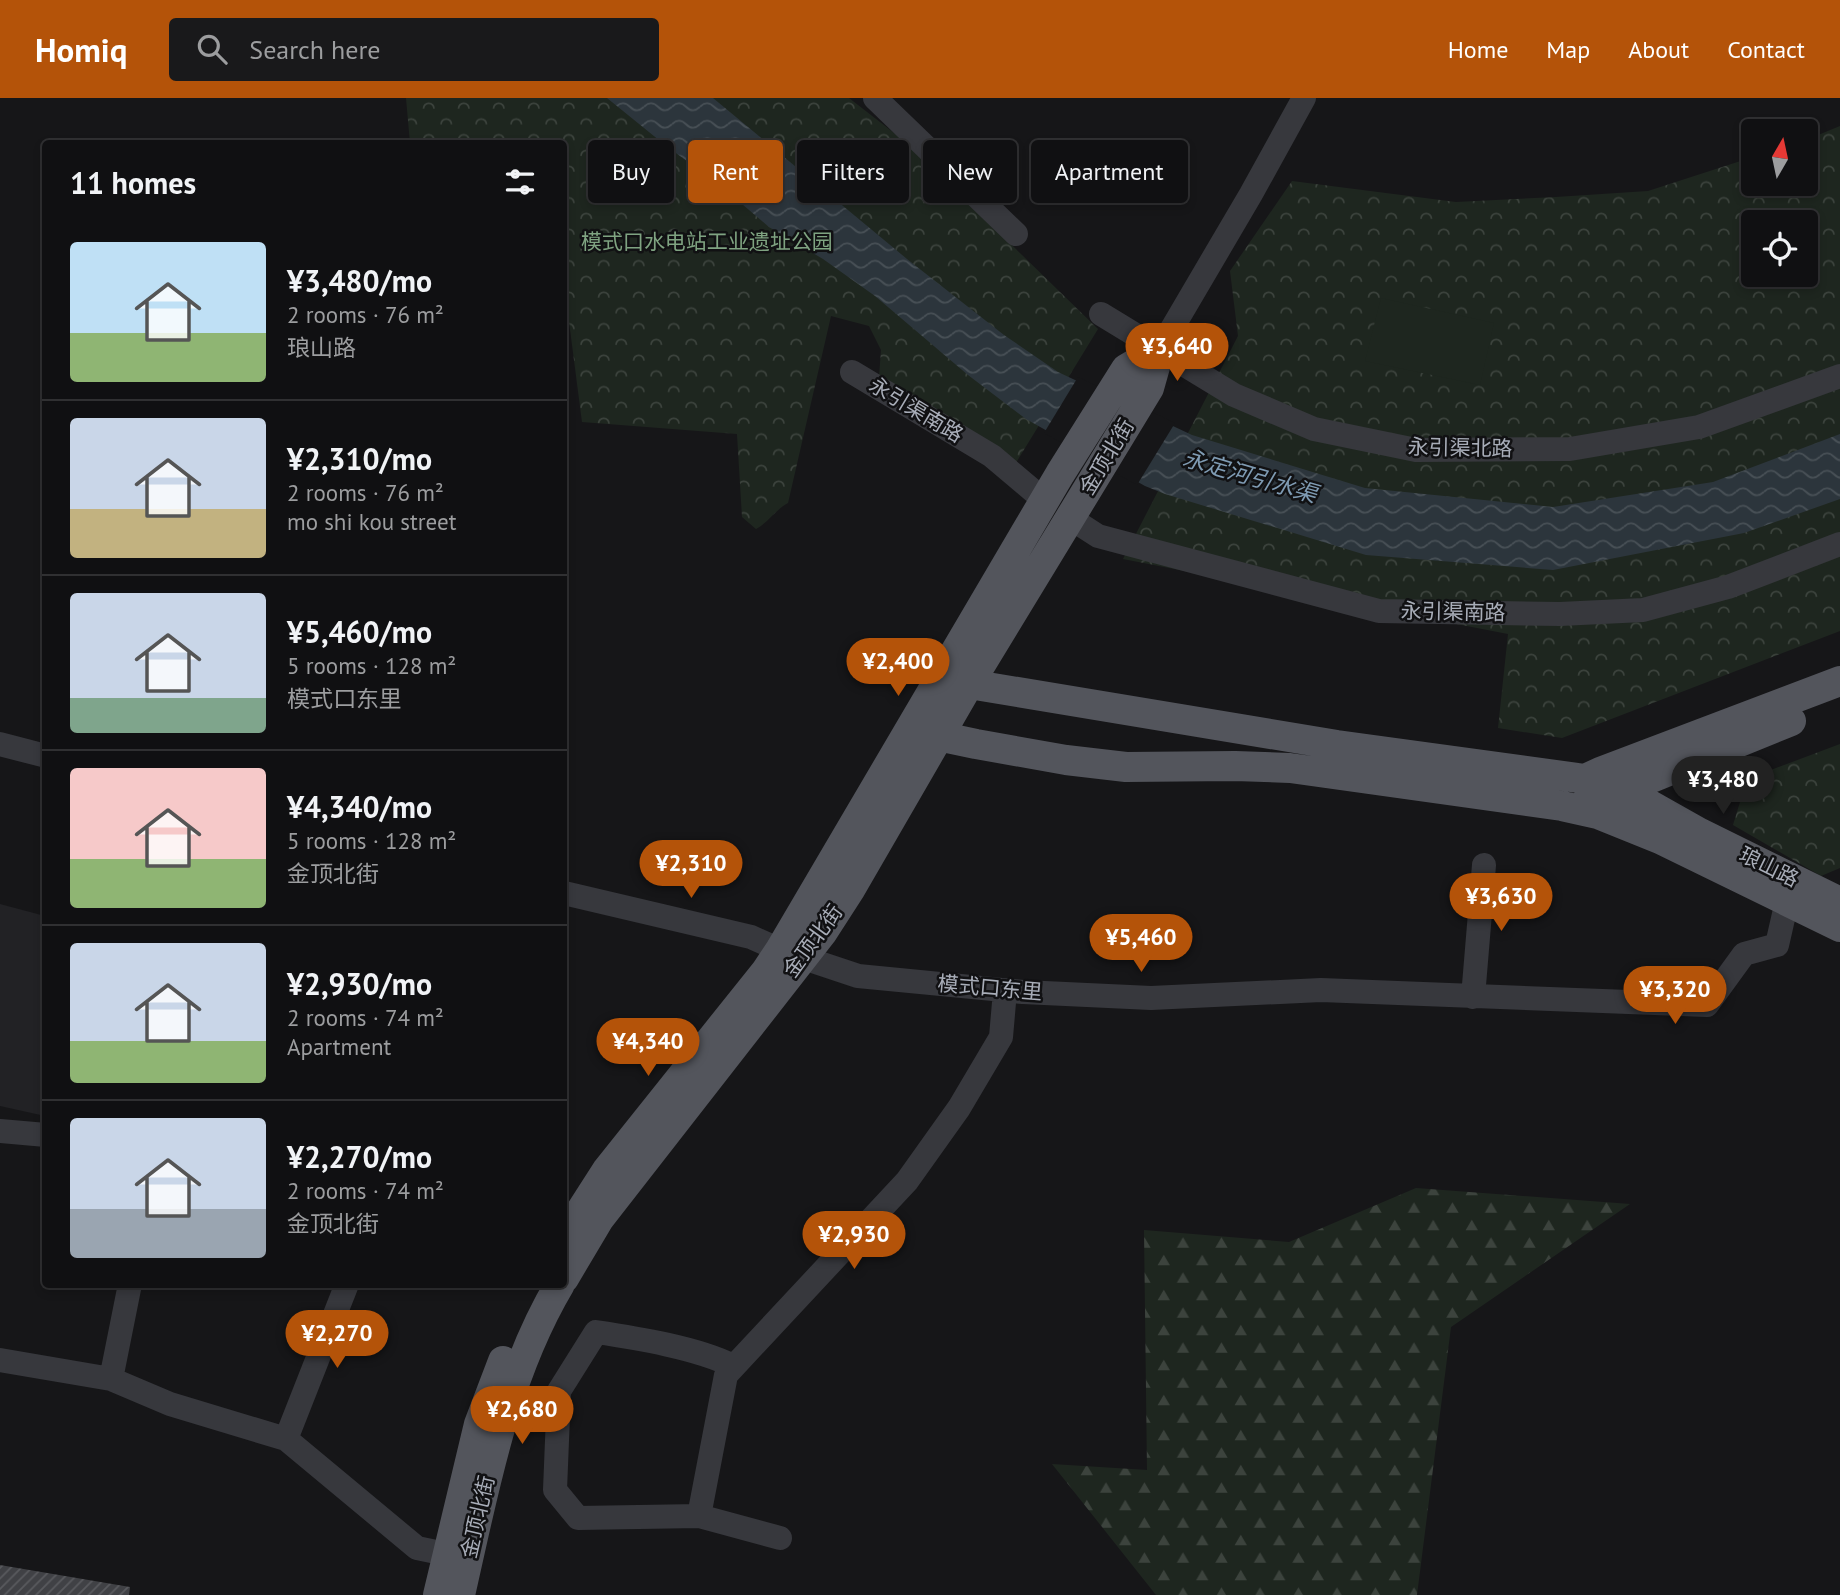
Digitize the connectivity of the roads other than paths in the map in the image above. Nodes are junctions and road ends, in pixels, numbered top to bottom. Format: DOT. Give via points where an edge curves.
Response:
graph roads {
  1 [pos="875,98"];
  2 [pos="1304,98"];
  3 [pos="1016,234"];
  4 [pos="1101,314"];
  5 [pos="1160,349"];
  6 [pos="852,372"];
  7 [pos="1840,376"];
  8 [pos="1045,501"];
  9 [pos="1070,518"];
  10 [pos="1840,544"];
  11 [pos="940,675"];
  12 [pos="1840,681"];
  13 [pos="969,684"];
  14 [pos="1840,702"];
  15 [pos="925,730"];
  16 [pos="0,744"];
  17 [pos="42,755"];
  18 [pos="1585,779"];
  19 [pos="1620,792"];
  20 [pos="1598,814"];
  21 [pos="1484,865"];
  22 [pos="567,894"];
  23 [pos="1787,901"];
  24 [pos="1840,902"];
  25 [pos="1840,927"];
  26 [pos="792,953"];
  27 [pos="1005,990"];
  28 [pos="1473,997"];
  29 [pos="2,1134"];
  30 [pos="42,1135"];
  31 [pos="567,1232"];
  32 [pos="567,1273"];
  33 [pos="129,1288"];
  34 [pos="345,1288"];
  35 [pos="536,1288"];
  36 [pos="558,1288"];
  37 [pos="0,1360"];
  38 [pos="733,1366"];
  39 [pos="111,1379"];
  40 [pos="286,1439"];
  41 [pos="699,1516"];
  42 [pos="779,1538"];
  43 [pos="457,1556"];
  44 [pos="438,1595"];
  45 [pos="460,1595"];
  1 -- 3 [label="street"];
  2 -- 5 [label="street"];
  4 -- 5 [label="street, 永引渠北路"];
  5 -- 7 [label="street, 永引渠北路" via="1234,395 1314,429 1416,450 1596,445 1699,427"];
  5 -- 8 [label="main road, 金顶北街" via="1126,369"];
  5 -- 9 [label="main road, 金顶北街" via="1149,388"];
  6 -- 8 [label="street, 永引渠南路" via="992,456"];
  8 -- 11 [label="main road, 金顶北街"];
  9 -- 10 [label="street, 永引渠南路" via="1098,536 1379,611 1560,614 1643,610 1728,587"];
  9 -- 13 [label="main road, 金顶北街"];
  11 -- 13 [label="main road"];
  11 -- 15 [label="main road, 金顶北街"];
  12 -- 18 [label="main road"];
  13 -- 15 [label="main road, 金顶北街"];
  13 -- 18 [label="main road" via="1337,745"];
  14 -- 19 [label="main road"];
  15 -- 20 [label="main road" via="1066,760 1126,767 1235,766 1332,773"];
  15 -- 26 [label="main road, 金顶北街"];
  16 -- 17 [label="street"];
  18 -- 19 [label="main road, 琅山路"];
  18 -- 20 [label="main road"];
  19 -- 20 [label="main road"];
  19 -- 24 [label="main road, 琅山路"];
  20 -- 23 [label="main road, 琅山路"];
  21 -- 28 [label="street"];
  22 -- 26 [label="street, 模式口东里" via="751,937"];
  23 -- 25 [label="main road, 琅山路"];
  23 -- 28 [label="street, 模式口东里" via="1777,945 1744,954 1707,1004"];
  26 -- 27 [label="street, 模式口东里" via="858,976"];
  26 -- 31 [label="main road, 金顶北街" via="766,971 607,1170"];
  26 -- 32 [label="main road, 金顶北街" via="599,1219"];
  27 -- 28 [label="street, 模式口东里" via="1151,998 1321,990"];
  27 -- 38 [label="street" via="1001,1037 959,1108 907,1181"];
  29 -- 30 [label="street"];
  33 -- 39 [label="street"];
  34 -- 40 [label="street"];
  35 -- 43 [label="main road, 金顶北街" via="479,1424"];
  36 -- 43 [label="main road, 金顶北街" via="517,1379"];
  37 -- 39 [label="street"];
  38 -- 41 [label="street" via="726,1375"];
  38 -- 41 [label="street" via="632,1337 596,1332 559,1391 555,1490 578,1518"];
  39 -- 40 [label="street" via="170,1404"];
  40 -- 43 [label="street" via="417,1548"];
  41 -- 42 [label="street"];
  43 -- 44 [label="main road, 金顶北街"];
  43 -- 45 [label="main road, 金顶北街"];
}
